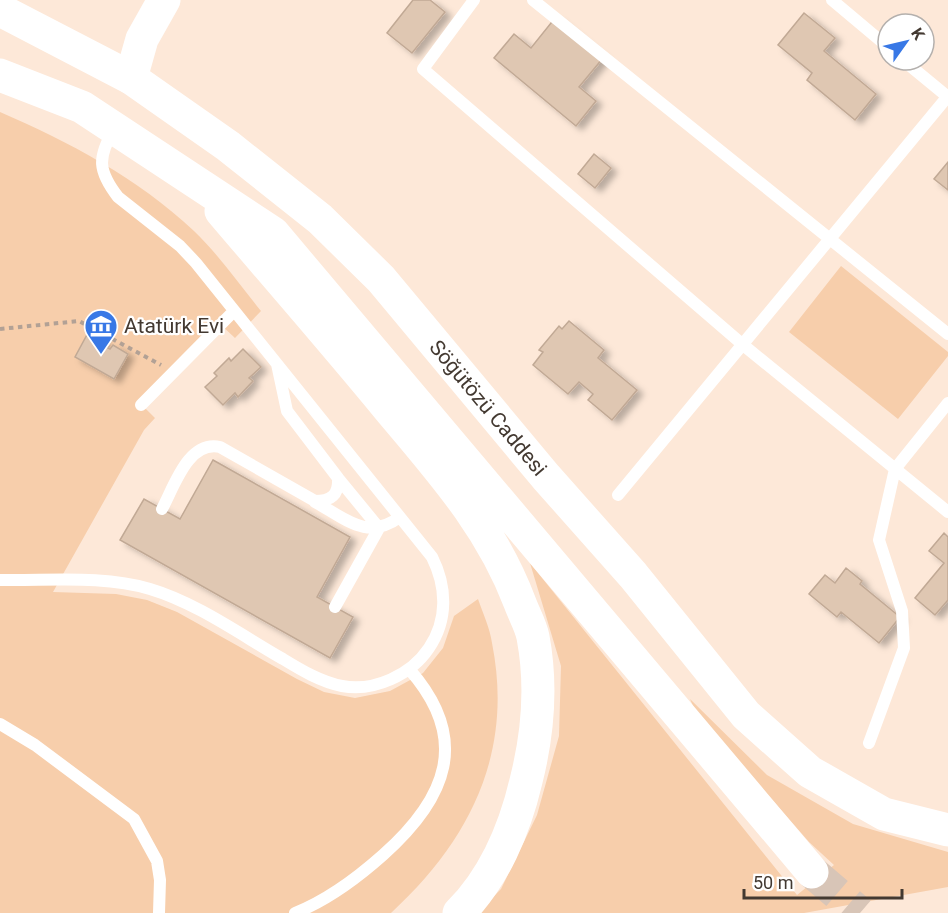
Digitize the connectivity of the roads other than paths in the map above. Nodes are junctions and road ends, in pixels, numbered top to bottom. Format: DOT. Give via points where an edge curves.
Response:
graph roads {
  1 [pos="164,0"];
  2 [pos="474,0"];
  3 [pos="533,0"];
  4 [pos="832,0"];
  5 [pos="0,10"];
  6 [pos="876,37"];
  7 [pos="918,72"];
  8 [pos="0,75"];
  9 [pos="131,78"];
  10 [pos="948,97"];
  11 [pos="114,129"];
  12 [pos="198,185"];
  13 [pos="830,240"];
  14 [pos="234,310"];
  15 [pos="948,334"];
  16 [pos="742,344"];
  17 [pos="277,364"];
  18 [pos="948,403"];
  19 [pos="141,405"];
  20 [pos="895,469"];
  21 [pos="338,478"];
  22 [pos="618,495"];
  23 [pos="315,501"];
  24 [pos="162,509"];
  25 [pos="948,512"];
  26 [pos="400,517"];
  27 [pos="379,528"];
  28 [pos="0,580"];
  29 [pos="335,607"];
  30 [pos="409,669"];
  31 [pos="0,724"];
  32 [pos="869,743"];
  33 [pos="948,830"];
  34 [pos="812,872"];
  35 [pos="159,913"];
  36 [pos="295,913"];
  37 [pos="459,913"];
  1 -- 9 [label="main road" via="142,39"];
  2 -- 16 [label="lane" via="423,69"];
  3 -- 13 [label="lane"];
  4 -- 6 [label="lane"];
  5 -- 9 [label="main road, Söğütözü Caddesi"];
  7 -- 10 [label="lane"];
  8 -- 11 [label="main road" via="82,107"];
  9 -- 33 [label="main road, Söğütözü Caddesi" via="228,146 320,219 381,279 655,601 746,715 810,772 884,814"];
  10 -- 13 [label="lane"];
  11 -- 12 [label="main road"];
  11 -- 14 [label="lane" via="101,159 111,188 180,246"];
  12 -- 34 [label="main road" via="273,233"];
  12 -- 37 [label="main road" via="483,526 533,635 538,689 535,744 522,800 502,851 473,899"];
  13 -- 15 [label="lane"];
  13 -- 16 [label="lane"];
  14 -- 17 [label="lane"];
  14 -- 19 [label="lane"];
  16 -- 20 [label="lane"];
  16 -- 22 [label="lane"];
  17 -- 21 [label="lane" via="287,411"];
  17 -- 26 [label="lane"];
  18 -- 20 [label="lane"];
  20 -- 25 [label="lane"];
  20 -- 32 [label="lane" via="879,540 902,611 904,648"];
  21 -- 23 [label="lane" via="334,496"];
  21 -- 27 [label="lane"];
  23 -- 24 [label="lane" via="220,447 211,446 203,447 190,459"];
  23 -- 27 [label="lane" via="368,530"];
  26 -- 27 [label="lane"];
  26 -- 30 [label="lane" via="432,557 443,594 443,615 433,642"];
  27 -- 29 [label="lane"];
  28 -- 30 [label="lane" via="117,582 150,589 181,602 302,670 341,686 370,686"];
  30 -- 36 [label="lane" via="441,717 445,761 438,786 427,808 384,855 347,885"];
  31 -- 35 [label="lane" via="35,745 134,819 157,861"];
}
